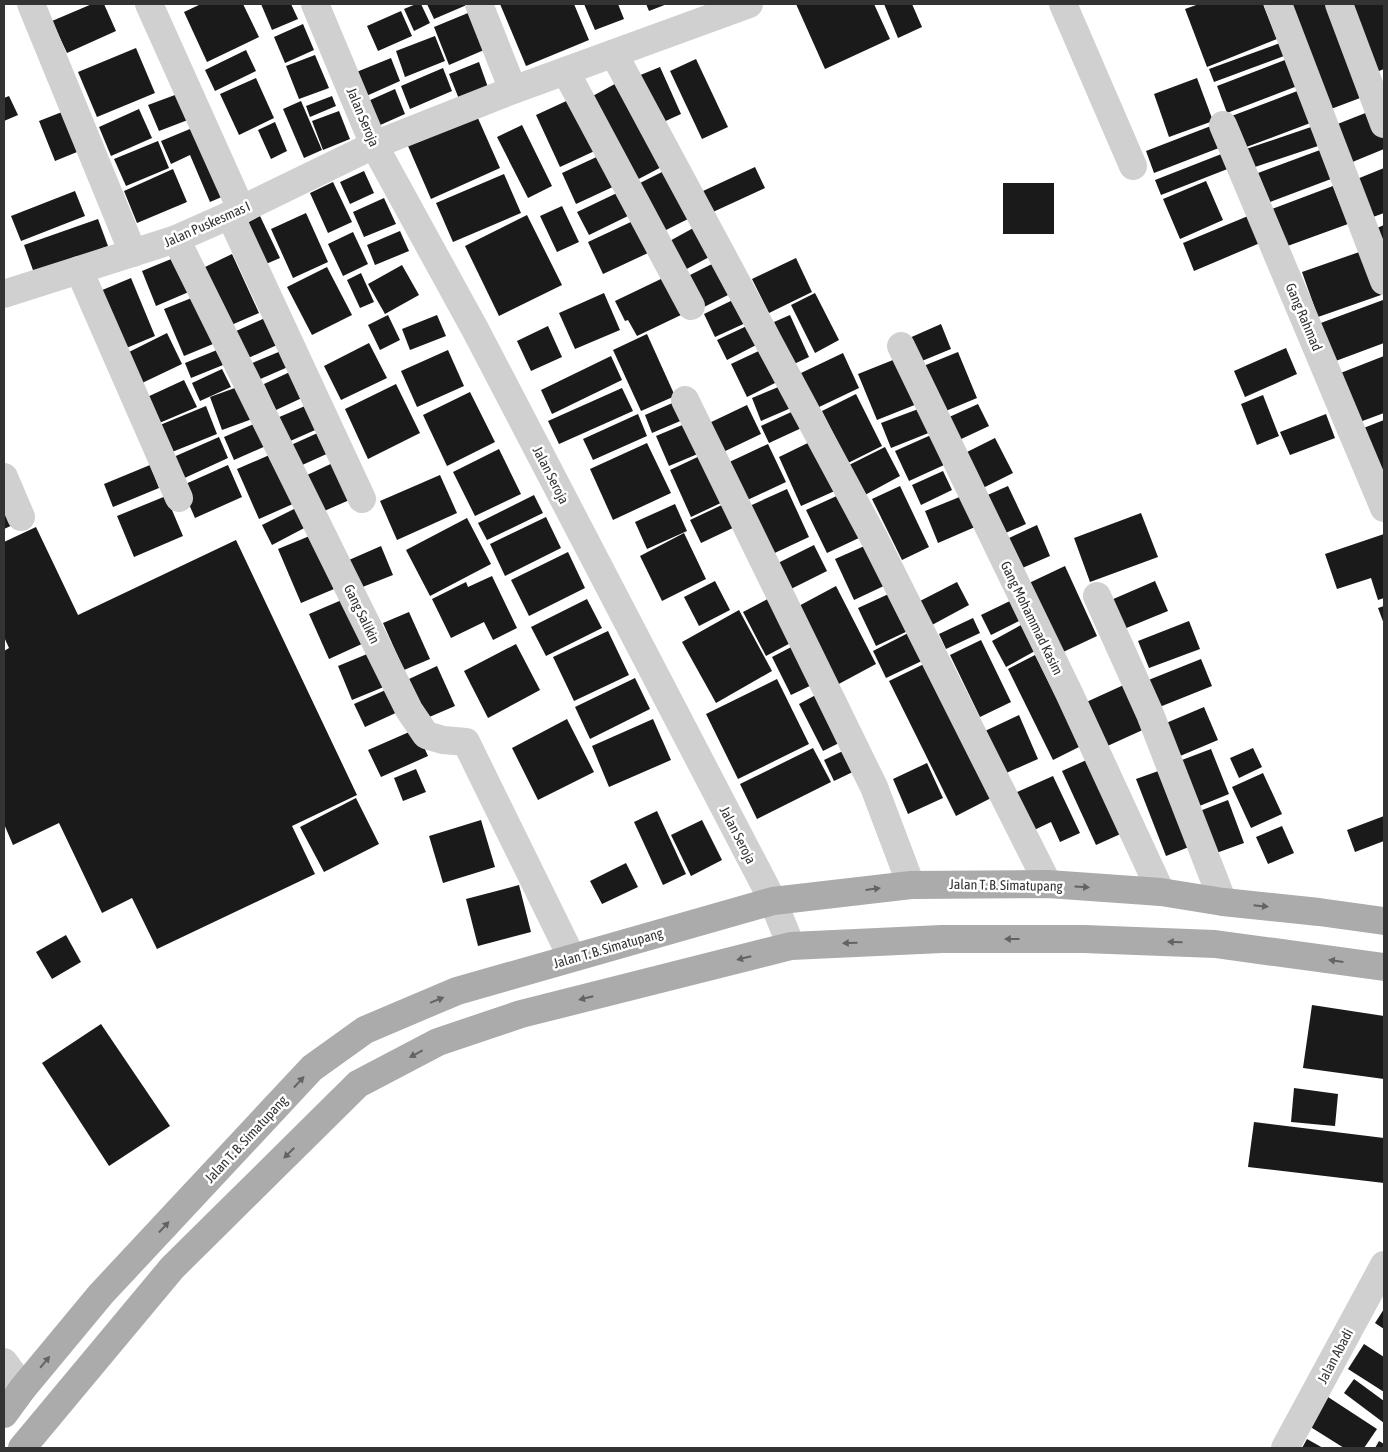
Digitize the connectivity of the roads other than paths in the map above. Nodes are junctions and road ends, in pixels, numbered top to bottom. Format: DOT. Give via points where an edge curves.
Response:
graph roads {
  1 [pos="31,4"];
  2 [pos="149,4"];
  3 [pos="315,4"];
  4 [pos="480,4"];
  5 [pos="749,4"];
  6 [pos="1063,4"];
  7 [pos="1278,4"];
  8 [pos="1339,4"];
  9 [pos="614,54"];
  10 [pos="566,72"];
  11 [pos="513,90"];
  12 [pos="1384,124"];
  13 [pos="1223,125"];
  14 [pos="374,145"];
  15 [pos="1133,166"];
  16 [pos="236,212"];
  17 [pos="176,239"];
  18 [pos="132,253"];
  19 [pos="79,270"];
  20 [pos="1384,280"];
  21 [pos="4,294"];
  22 [pos="691,306"];
  23 [pos="901,346"];
  24 [pos="685,400"];
  25 [pos="4,477"];
  26 [pos="179,498"];
  27 [pos="362,499"];
  28 [pos="1384,508"];
  29 [pos="21,518"];
  30 [pos="1097,596"];
  31 [pos="911,884"];
  32 [pos="1048,884"];
  33 [pos="1161,892"];
  34 [pos="772,901"];
  35 [pos="1223,902"];
  36 [pos="1384,921"];
  37 [pos="791,946"];
  38 [pos="572,958"];
  39 [pos="1384,967"];
  40 [pos="146,1247"];
  41 [pos="1384,1265"];
  42 [pos="172,1268"];
  43 [pos="4,1362"];
  44 [pos="23,1388"];
  45 [pos="4,1414"];
  46 [pos="22,1448"];
  47 [pos="1285,1448"];
  1 -- 18 [label="street"];
  2 -- 16 [label="street"];
  3 -- 14 [label="street, Jalan Seroja"];
  4 -- 11 [label="street"];
  5 -- 9 [label="street, Jalan Puskesmas I"];
  6 -- 15 [label="street"];
  7 -- 20 [label="street"];
  8 -- 12 [label="street"];
  9 -- 10 [label="street, Jalan Puskesmas I"];
  9 -- 32 [label="street" via="874,538"];
  10 -- 11 [label="street, Jalan Puskesmas I"];
  10 -- 22 [label="street"];
  11 -- 14 [label="street, Jalan Puskesmas I"];
  13 -- 28 [label="street, Gang Rahmad"];
  14 -- 16 [label="street, Jalan Puskesmas I"];
  14 -- 34 [label="street, Jalan Seroja" via="485,348"];
  16 -- 17 [label="street, Jalan Puskesmas I"];
  16 -- 27 [label="street"];
  17 -- 18 [label="street, Jalan Puskesmas I"];
  17 -- 38 [label="street, Gang Salikin" via="409,710 426,735 466,742"];
  18 -- 19 [label="street, Jalan Puskesmas I"];
  19 -- 21 [label="street, Jalan Puskesmas I"];
  19 -- 26 [label="street"];
  23 -- 33 [label="street, Gang Mohammad Kasim"];
  24 -- 31 [label="street" via="874,787"];
  25 -- 29 [label="street"];
  30 -- 35 [label="street" via="1150,714"];
  31 -- 32 [label="main road, Jalan T. B. Simatupang"];
  34 -- 31 [label="main road, Jalan T. B. Simatupang, one-way"];
  32 -- 33 [label="main road, Jalan T. B. Simatupang, one-way"];
  33 -- 35 [label="main road, Jalan T. B. Simatupang"];
  34 -- 37 [label="street, Jalan Seroja"];
  34 -- 38 [label="main road, Jalan T. B. Simatupang"];
  35 -- 36 [label="main road, Jalan T. B. Simatupang, one-way"];
  39 -- 37 [label="main road, one-way" via="1215,944 1084,939 942,939"];
  37 -- 42 [label="main road, one-way" via="521,1014 438,1042 358,1084"];
  40 -- 38 [label="main road, Jalan T. B. Simatupang, one-way" via="312,1068 365,1030 457,991"];
  40 -- 42 [label="main road"];
  44 -- 40 [label="main road, Jalan T. B. Simatupang, one-way" via="101,1294"];
  41 -- 47 [label="street, Jalan Abadi"];
  42 -- 46 [label="main road"];
  43 -- 44 [label="street"];
  44 -- 45 [label="main road, Jalan T. B. Simatupang"];
}
